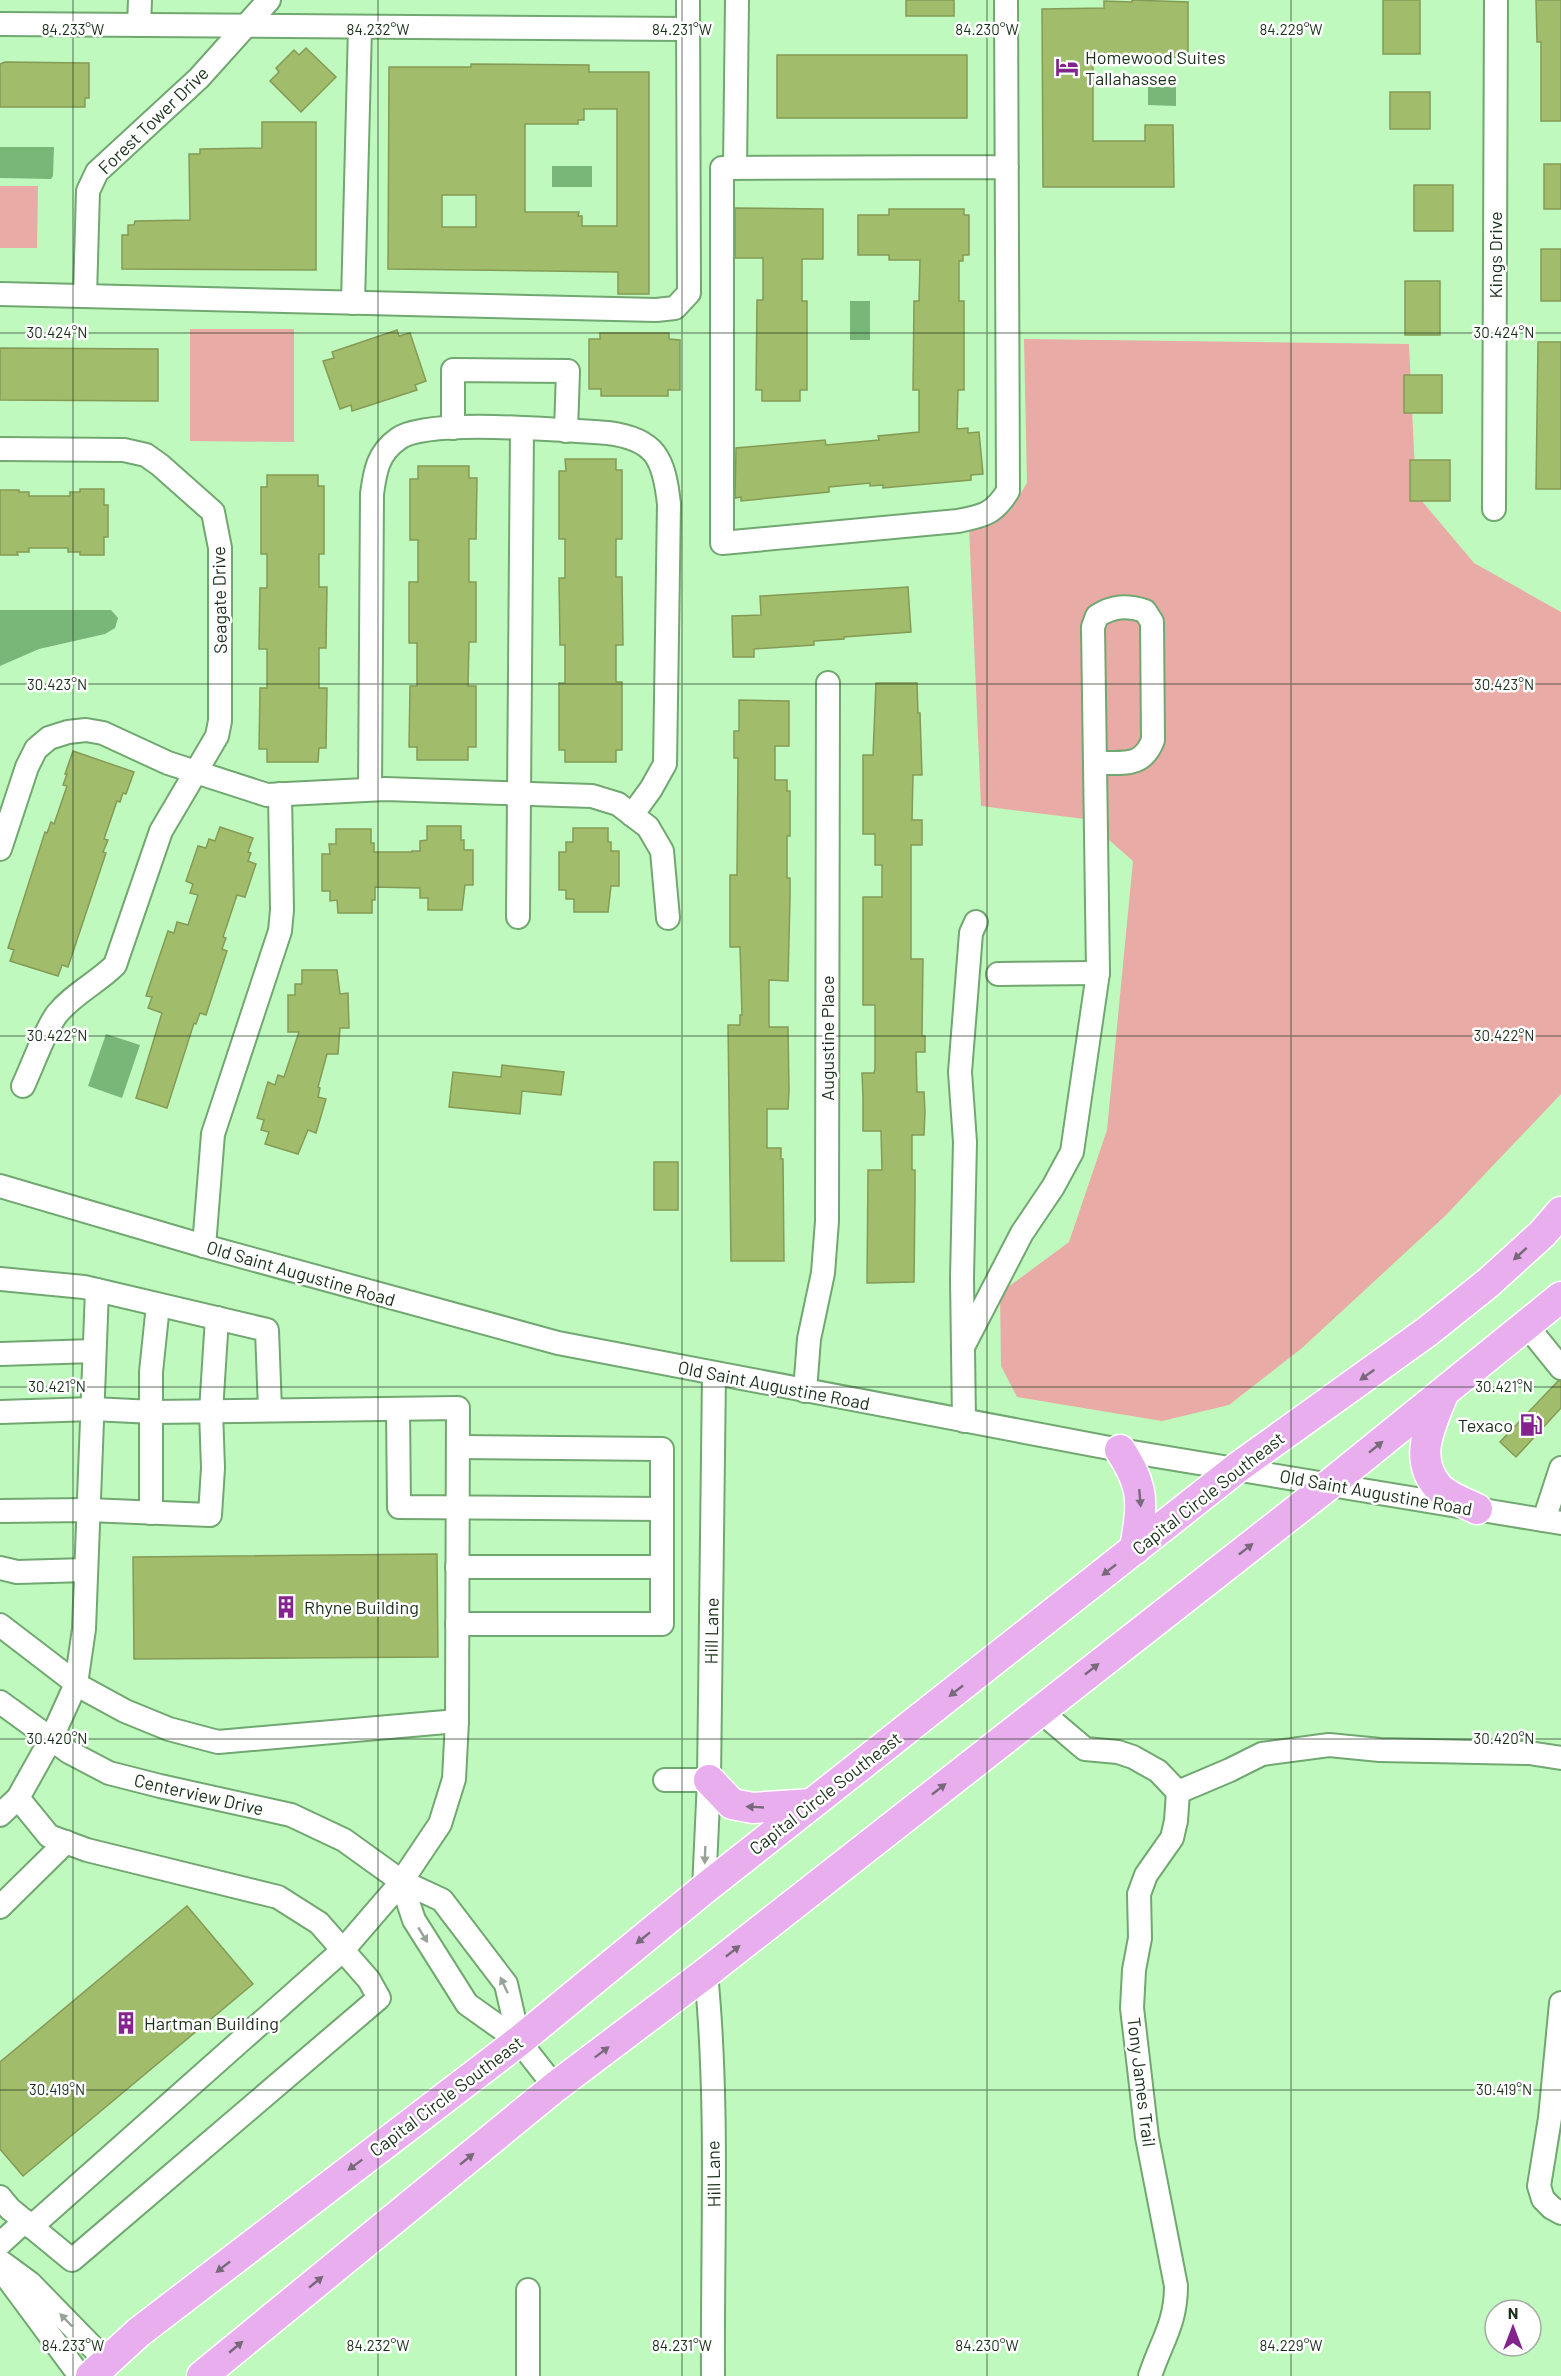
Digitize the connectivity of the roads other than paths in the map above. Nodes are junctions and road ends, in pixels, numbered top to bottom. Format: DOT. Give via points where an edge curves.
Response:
graph roads {
  1 [pos="140,0"];
  2 [pos="269,0"];
  3 [pos="688,0"];
  4 [pos="737,0"];
  5 [pos="1006,0"];
  6 [pos="1496,0"];
  7 [pos="0,24"];
  8 [pos="139,25"];
  9 [pos="245,26"];
  10 [pos="360,27"];
  11 [pos="688,29"];
  12 [pos="1006,167"];
  13 [pos="735,168"];
  14 [pos="0,294"];
  15 [pos="85,296"];
  16 [pos="353,303"];
  17 [pos="453,428"];
  18 [pos="522,429"];
  19 [pos="566,431"];
  20 [pos="0,449"];
  21 [pos="1494,509"];
  22 [pos="828,683"];
  23 [pos="1095,763"];
  24 [pos="195,772"];
  25 [pos="370,789"];
  26 [pos="280,794"];
  27 [pos="520,794"];
  28 [pos="632,815"];
  29 [pos="0,849"];
  30 [pos="518,917"];
  31 [pos="668,918"];
  32 [pos="976,922"];
  33 [pos="1098,973"];
  34 [pos="998,974"];
  35 [pos="23,1086"];
  36 [pos="0,1186"];
  37 [pos="1561,1212"];
  38 [pos="204,1246"];
  39 [pos="0,1279"];
  40 [pos="97,1290"];
  41 [pos="1561,1297"];
  42 [pos="158,1305"];
  43 [pos="217,1318"];
  44 [pos="1527,1326"];
  45 [pos="964,1345"];
  46 [pos="94,1351"];
  47 [pos="0,1354"];
  48 [pos="1561,1368"];
  49 [pos="714,1374"];
  50 [pos="805,1391"];
  51 [pos="1443,1393"];
  52 [pos="93,1409"];
  53 [pos="398,1409"];
  54 [pos="270,1410"];
  55 [pos="211,1411"];
  56 [pos="0,1412"];
  57 [pos="153,1412"];
  58 [pos="964,1421"];
  59 [pos="458,1447"];
  60 [pos="1120,1450"];
  61 [pos="1237,1468"];
  62 [pos="1561,1468"];
  63 [pos="1330,1484"];
  64 [pos="458,1507"];
  65 [pos="662,1509"];
  66 [pos="1477,1509"];
  67 [pos="88,1510"];
  68 [pos="0,1511"];
  69 [pos="151,1513"];
  70 [pos="1552,1522"];
  71 [pos="1135,1550"];
  72 [pos="457,1567"];
  73 [pos="662,1567"];
  74 [pos="0,1568"];
  75 [pos="86,1570"];
  76 [pos="457,1624"];
  77 [pos="0,1625"];
  78 [pos="76,1684"];
  79 [pos="0,1702"];
  80 [pos="1039,1710"];
  81 [pos="456,1721"];
  82 [pos="51,1739"];
  83 [pos="1561,1758"];
  84 [pos="665,1780"];
  85 [pos="709,1780"];
  86 [pos="1178,1792"];
  87 [pos="18,1798"];
  88 [pos="811,1804"];
  89 [pos="0,1815"];
  90 [pos="66,1842"];
  91 [pos="401,1881"];
  92 [pos="704,1889"];
  93 [pos="0,1907"];
  94 [pos="343,1950"];
  95 [pos="706,1973"];
  96 [pos="1561,2003"];
  97 [pos="519,2041"];
  98 [pos="555,2087"];
  99 [pos="0,2197"];
  100 [pos="1561,2213"];
  101 [pos="28,2224"];
  102 [pos="0,2244"];
  103 [pos="0,2261"];
  104 [pos="0,2267"];
  105 [pos="528,2290"];
  106 [pos="99,2369"];
  107 [pos="81,2376"];
  108 [pos="202,2376"];
  109 [pos="528,2376"];
  110 [pos="713,2376"];
  111 [pos="1150,2376"];
  1 -- 8 [label="street"];
  2 -- 9 [label="street, Forest Tower Drive"];
  3 -- 11 [label="street"];
  4 -- 13 [label="street"];
  5 -- 12 [label="street"];
  6 -- 21 [label="street, Kings Drive"];
  7 -- 8 [label="street"];
  8 -- 9 [label="street"];
  9 -- 10 [label="street"];
  9 -- 15 [label="street, Forest Tower Drive" via="199,78 97,172 88,191"];
  10 -- 11 [label="street"];
  10 -- 16 [label="street"];
  11 -- 16 [label="street" via="689,292 675,308"];
  12 -- 13 [label="street"];
  12 -- 13 [label="street" via="1008,491 998,507 982,516 958,521 722,543 722,168"];
  14 -- 15 [label="street"];
  15 -- 16 [label="street"];
  17 -- 18 [label="street"];
  17 -- 19 [label="street" via="453,370 568,371"];
  17 -- 25 [label="street" via="426,429 400,437 383,452 375,469"];
  18 -- 19 [label="street"];
  18 -- 27 [label="street"];
  19 -- 28 [label="street" via="629,436 647,445 659,461 667,483 665,764"];
  20 -- 24 [label="street, Seagate Drive" via="124,450 146,455 213,512 220,548 220,721 217,736"];
  22 -- 50 [label="street, Augustine Place" via="827,1221 823,1273 808,1339"];
  23 -- 23 [label="street" via="1093,627 1097,616 1110,608 1145,611 1152,622 1153,740 1148,753 1135,762"];
  23 -- 33 [label="street"];
  24 -- 26 [label="street" via="267,795"];
  24 -- 29 [label="street" via="103,733 86,730 49,738 36,749 27,767"];
  24 -- 35 [label="street, Seagate Drive" via="161,831 114,965 56,1015"];
  25 -- 26 [label="street"];
  25 -- 27 [label="street"];
  26 -- 38 [label="street" via="280,931 213,1134"];
  27 -- 28 [label="street" via="592,796 618,804"];
  27 -- 30 [label="street"];
  28 -- 31 [label="street" via="648,827 662,851"];
  32 -- 45 [label="street" via="970,933 960,1072 965,1142"];
  33 -- 34 [label="street"];
  33 -- 45 [label="street" via="1072,1152 1022,1233"];
  36 -- 38 [label="street, Old Saint Augustine Road"];
  37 -- 61 [label="main road, Capital Circle Southeast, one-way" via="1488,1283 1428,1331"];
  38 -- 49 [label="street, Old Saint Augustine Road" via="558,1343"];
  39 -- 40 [label="street"];
  40 -- 42 [label="street"];
  40 -- 46 [label="street"];
  41 -- 44 [label="main road"];
  42 -- 43 [label="street"];
  42 -- 57 [label="street" via="151,1372"];
  43 -- 54 [label="street" via="267,1329"];
  43 -- 55 [label="street"];
  44 -- 48 [label="street"];
  44 -- 51 [label="main road"];
  45 -- 58 [label="street"];
  46 -- 47 [label="street"];
  46 -- 52 [label="street"];
  49 -- 50 [label="street, Old Saint Augustine Road"];
  49 -- 85 [label="street, Hill Lane"];
  50 -- 58 [label="street, Old Saint Augustine Road"];
  63 -- 51 [label="main road, one-way"];
  51 -- 66 [label="main road" via="1424,1447 1426,1465 1440,1489"];
  52 -- 56 [label="street"];
  52 -- 57 [label="street"];
  52 -- 67 [label="street"];
  53 -- 54 [label="street"];
  53 -- 59 [label="street" via="458,1408"];
  53 -- 64 [label="street" via="399,1507"];
  54 -- 55 [label="street"];
  55 -- 57 [label="street"];
  55 -- 69 [label="street" via="210,1515"];
  57 -- 69 [label="street"];
  58 -- 60 [label="street, Old Saint Augustine Road"];
  59 -- 64 [label="street"];
  59 -- 65 [label="street" via="662,1449"];
  60 -- 61 [label="street, Old Saint Augustine Road"];
  60 -- 71 [label="main road, one-way" via="1134,1472 1141,1496"];
  61 -- 63 [label="street, Old Saint Augustine Road"];
  61 -- 71 [label="main road, Capital Circle Southeast"];
  62 -- 70 [label="street"];
  63 -- 66 [label="street, Old Saint Augustine Road"];
  80 -- 63 [label="main road, one-way"];
  64 -- 65 [label="street"];
  64 -- 72 [label="street"];
  65 -- 73 [label="street"];
  66 -- 70 [label="street, Old Saint Augustine Road"];
  67 -- 68 [label="street"];
  67 -- 69 [label="street"];
  67 -- 75 [label="street"];
  71 -- 88 [label="main road, Capital Circle Southeast, one-way"];
  72 -- 73 [label="street"];
  72 -- 76 [label="street"];
  73 -- 76 [label="street" via="662,1624"];
  74 -- 75 [label="street" via="17,1572"];
  75 -- 78 [label="street" via="84,1629"];
  76 -- 81 [label="street"];
  77 -- 78 [label="street"];
  78 -- 81 [label="street" via="125,1712 218,1742"];
  78 -- 82 [label="street"];
  79 -- 82 [label="street, Centerview Drive"];
  80 -- 86 [label="street" via="1085,1749 1133,1757 1158,1771"];
  95 -- 80 [label="main road, one-way"];
  81 -- 91 [label="street" via="454,1779 440,1824"];
  82 -- 87 [label="street"];
  82 -- 91 [label="street, Centerview Drive" via="109,1773 291,1815 344,1840"];
  83 -- 86 [label="street" via="1529,1753 1329,1745 1262,1754"];
  84 -- 85 [label="street"];
  88 -- 85 [label="main road, one-way" via="753,1808 732,1804"];
  85 -- 92 [label="street, Hill Lane, one-way"];
  86 -- 111 [label="street, Tony James Trail" via="1172,1838 1146,1875 1139,1893 1140,1938 1132,2008 1147,2137 1176,2286 1169,2332"];
  87 -- 89 [label="street"];
  87 -- 90 [label="street" via="49,1836"];
  88 -- 92 [label="main road, Capital Circle Southeast"];
  90 -- 93 [label="street"];
  90 -- 94 [label="street" via="120,1860 278,1897 319,1923"];
  91 -- 94 [label="street"];
  91 -- 97 [label="street, Centerview Drive, one-way" via="414,1920 467,2004"];
  97 -- 91 [label="street, Centerview Drive, one-way" via="506,1984 442,1900"];
  92 -- 97 [label="main road, Capital Circle Southeast, one-way"];
  94 -- 101 [label="street"];
  94 -- 101 [label="street" via="380,1998 72,2260"];
  98 -- 95 [label="main road, one-way"];
  95 -- 110 [label="street, Hill Lane" via="714,2180"];
  96 -- 100 [label="street" via="1539,2186 1543,2199"];
  97 -- 98 [label="street, Centerview Drive"];
  97 -- 106 [label="main road, Capital Circle Southeast, one-way" via="250,2245"];
  108 -- 98 [label="main road, one-way"];
  99 -- 101 [label="street"];
  101 -- 102 [label="street"];
  106 -- 103 [label="street, one-way" via="30,2283"];
  104 -- 107 [label="street"];
  105 -- 109 [label="street"];
}
